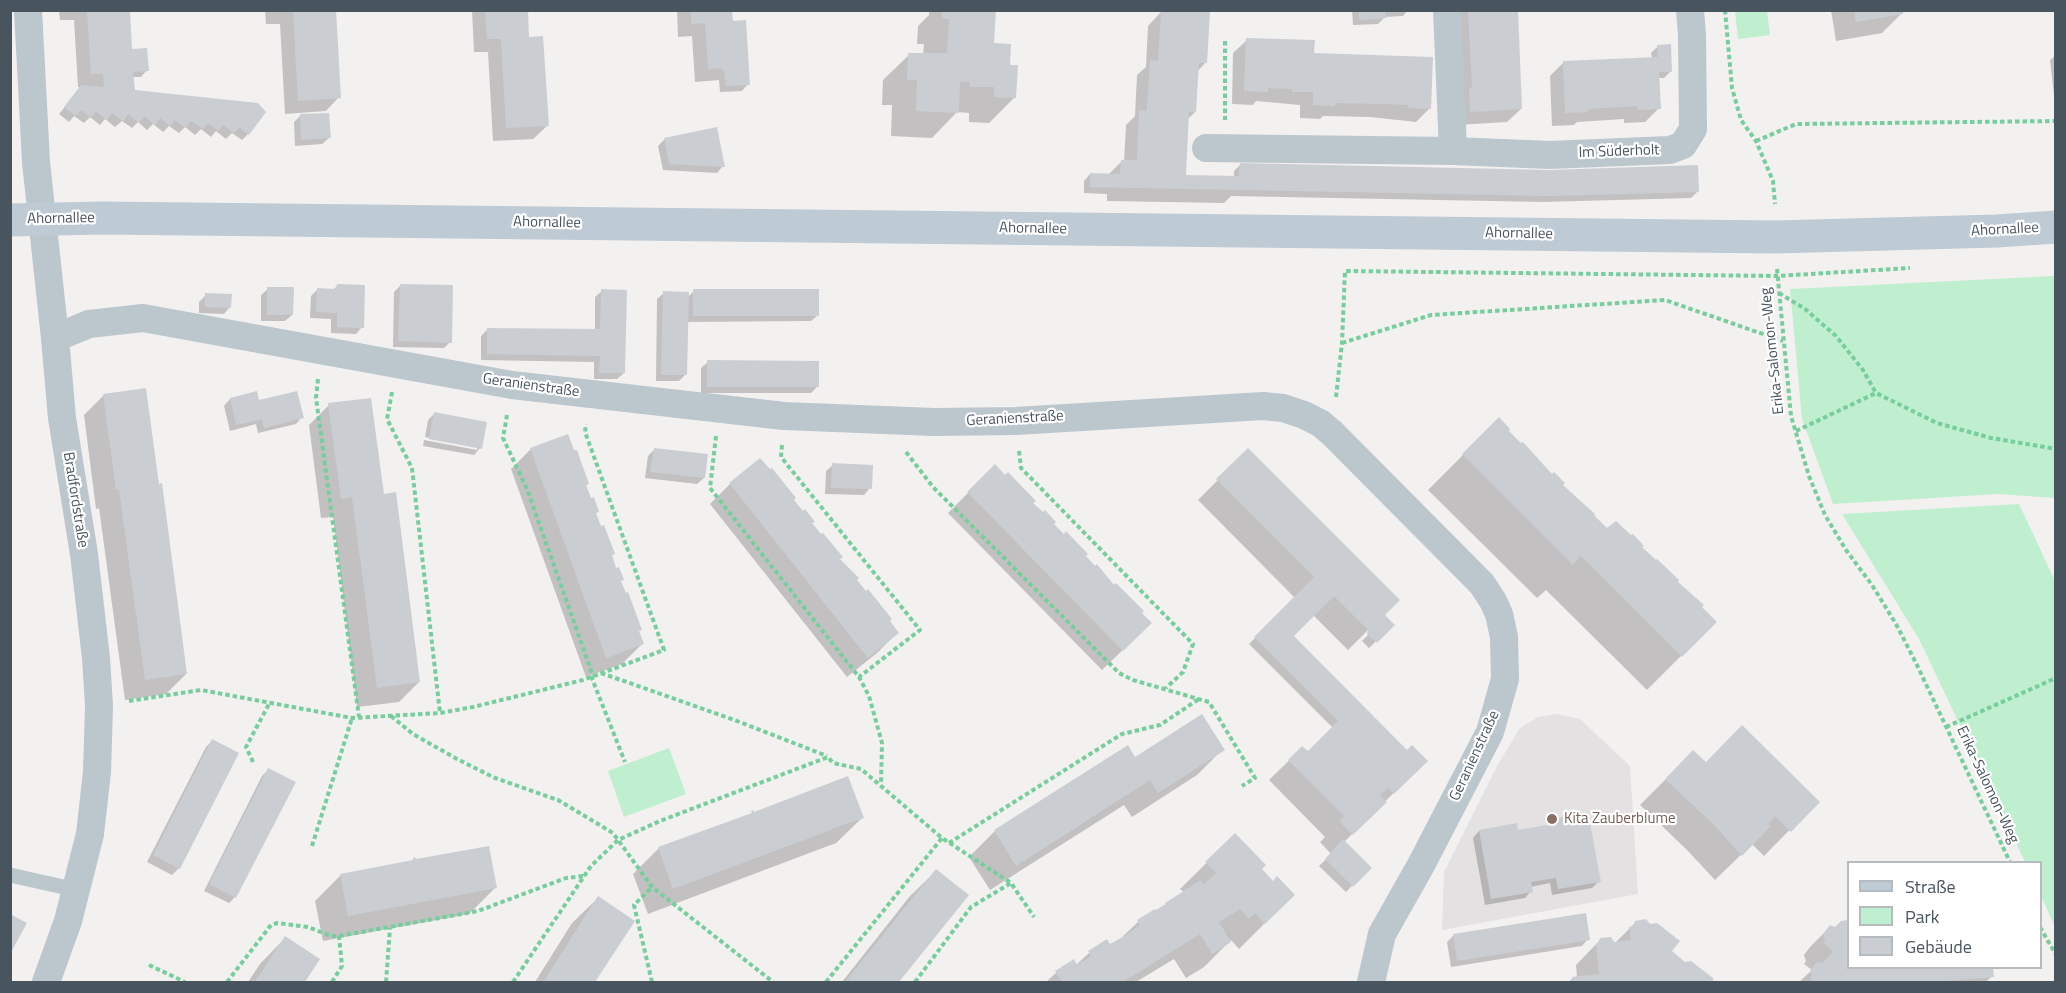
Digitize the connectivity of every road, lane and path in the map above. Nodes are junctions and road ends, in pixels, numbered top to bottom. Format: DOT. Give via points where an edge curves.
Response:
graph roads {
  1 [pos="28,10"];
  2 [pos="1447,10"];
  3 [pos="1690,10"];
  4 [pos="1725,10"];
  5 [pos="1225,41"];
  6 [pos="2055,121"];
  7 [pos="1756,141"];
  8 [pos="1215,148"];
  9 [pos="1453,151"];
  10 [pos="10,220"];
  11 [pos="2055,227"];
  12 [pos="1775,237"];
  13 [pos="1916,268"];
  14 [pos="1777,276"];
  15 [pos="1779,293"];
  16 [pos="56,338"];
  17 [pos="1783,341"];
  18 [pos="1342,342"];
  19 [pos="319,349"];
  20 [pos="398,363"];
  21 [pos="512,385"];
  22 [pos="1876,393"];
  23 [pos="592,394"];
  24 [pos="719,410"];
  25 [pos="784,416"];
  26 [pos="882,420"];
  27 [pos="1016,421"];
  28 [pos="1796,431"];
  29 [pos="1332,433"];
  30 [pos="2055,449"];
  31 [pos="600,673"];
  32 [pos="592,676"];
  33 [pos="859,677"];
  34 [pos="2055,678"];
  35 [pos="1166,688"];
  36 [pos="1200,699"];
  37 [pos="269,704"];
  38 [pos="99,706"];
  39 [pos="440,713"];
  40 [pos="390,716"];
  41 [pos="359,717"];
  42 [pos="352,718"];
  43 [pos="1946,727"];
  44 [pos="828,757"];
  45 [pos="253,762"];
  46 [pos="625,762"];
  47 [pos="881,784"];
  48 [pos="1242,786"];
  49 [pos="942,838"];
  50 [pos="618,840"];
  51 [pos="949,843"];
  52 [pos="312,846"];
  53 [pos="2010,861"];
  54 [pos="10,875"];
  55 [pos="583,876"];
  56 [pos="1011,883"];
  57 [pos="652,888"];
  58 [pos="78,890"];
  59 [pos="1034,917"];
  60 [pos="390,928"];
  61 [pos="2042,931"];
  62 [pos="339,936"];
  63 [pos="2055,955"];
  64 [pos="149,965"];
  65 [pos="46,982"];
  66 [pos="185,982"];
  67 [pos="227,982"];
  68 [pos="332,982"];
  69 [pos="386,982"];
  70 [pos="513,982"];
  71 [pos="652,982"];
  72 [pos="772,982"];
  73 [pos="826,982"];
  74 [pos="915,982"];
  75 [pos="1371,982"];
  1 -- 16 [label="street, Bradfordstraße" via="36,162"];
  2 -- 9 [label="street"];
  3 -- 9 [label="street, Im Süderholt" via="1693,129 1683,145 1670,150 1550,154"];
  4 -- 7 [label="path, Erika-Salomon-Weg" via="1732,87 1741,120"];
  5 -- 8 [label="path"];
  6 -- 7 [label="path" via="1796,124"];
  7 -- 12 [label="path, Erika-Salomon-Weg" via="1773,181"];
  8 -- 9 [label="street, Im Süderholt"];
  10 -- 12 [label="main road, Ahornallee"];
  11 -- 12 [label="main road, Ahornallee"];
  12 -- 14 [label="path, Erika-Salomon-Weg"];
  13 -- 14 [label="path"];
  14 -- 15 [label="path, Erika-Salomon-Weg"];
  14 -- 18 [label="path" via="1345,271"];
  15 -- 17 [label="path, Erika-Salomon-Weg"];
  15 -- 22 [label="path" via="1836,336"];
  16 -- 19 [label="street, Geranienstraße" via="88,324 143,318"];
  16 -- 38 [label="street, Bradfordstraße" via="62,418 85,566"];
  17 -- 18 [label="path" via="1665,300 1431,315"];
  17 -- 28 [label="path, Erika-Salomon-Weg"];
  18 -- 29 [label="path"];
  19 -- 20 [label="street, Geranienstraße"];
  19 -- 41 [label="path" via="316,398"];
  20 -- 21 [label="street, Geranienstraße"];
  20 -- 39 [label="path" via="387,419 412,468"];
  21 -- 23 [label="street, Geranienstraße"];
  21 -- 32 [label="path" via="503,438 527,489"];
  22 -- 28 [label="path"];
  22 -- 30 [label="path" via="1937,423 1991,438"];
  23 -- 24 [label="street, Geranienstraße"];
  23 -- 31 [label="path" via="585,432 664,650"];
  24 -- 25 [label="street, Geranienstraße"];
  24 -- 33 [label="path" via="710,488"];
  25 -- 26 [label="street, Geranienstraße"];
  25 -- 33 [label="path" via="781,457 920,630"];
  26 -- 27 [label="street, Geranienstraße"];
  26 -- 35 [label="path" via="933,487 1110,666 1133,680"];
  27 -- 29 [label="street, Geranienstraße" via="1263,406 1304,415"];
  27 -- 35 [label="path" via="1021,468 1193,644 1183,672"];
  28 -- 43 [label="path, Erika-Salomon-Weg" via="1825,515 1896,624"];
  29 -- 75 [label="street, Geranienstraße" via="1482,584 1499,614 1506,658 1502,695 1490,732 1382,934"];
  31 -- 32 [label="path"];
  31 -- 44 [label="path"];
  32 -- 39 [label="path"];
  32 -- 46 [label="path"];
  33 -- 47 [label="path" via="869,696 882,743"];
  34 -- 43 [label="path"];
  35 -- 36 [label="path"];
  36 -- 48 [label="path" via="1209,702 1255,778"];
  36 -- 51 [label="path" via="1160,724 1122,734"];
  37 -- 38 [label="path" via="201,690"];
  37 -- 42 [label="path"];
  37 -- 45 [label="path" via="246,747"];
  38 -- 58 [label="street, Bradfordstraße" via="94,803"];
  39 -- 40 [label="path"];
  40 -- 41 [label="path"];
  40 -- 50 [label="path" via="413,734 495,778 558,800 613,833"];
  41 -- 42 [label="path"];
  42 -- 52 [label="path"];
  43 -- 53 [label="path, Erika-Salomon-Weg"];
  44 -- 47 [label="path" via="833,763 861,769"];
  44 -- 50 [label="path"];
  47 -- 49 [label="path"];
  49 -- 51 [label="path"];
  49 -- 73 [label="path"];
  50 -- 55 [label="path"];
  50 -- 57 [label="path"];
  51 -- 56 [label="path"];
  54 -- 58 [label="lane"];
  55 -- 60 [label="path" via="566,878 478,911"];
  55 -- 70 [label="path"];
  56 -- 59 [label="path"];
  56 -- 74 [label="path" via="971,908"];
  57 -- 71 [label="path" via="634,905"];
  57 -- 72 [label="path"];
  58 -- 65 [label="street, Bradfordstraße"];
  60 -- 62 [label="path"];
  60 -- 69 [label="path"];
  61 -- 63 [label="path"];
  62 -- 67 [label="path" via="308,927 271,925"];
  62 -- 68 [label="path" via="342,966"];
  64 -- 66 [label="path"];
}
